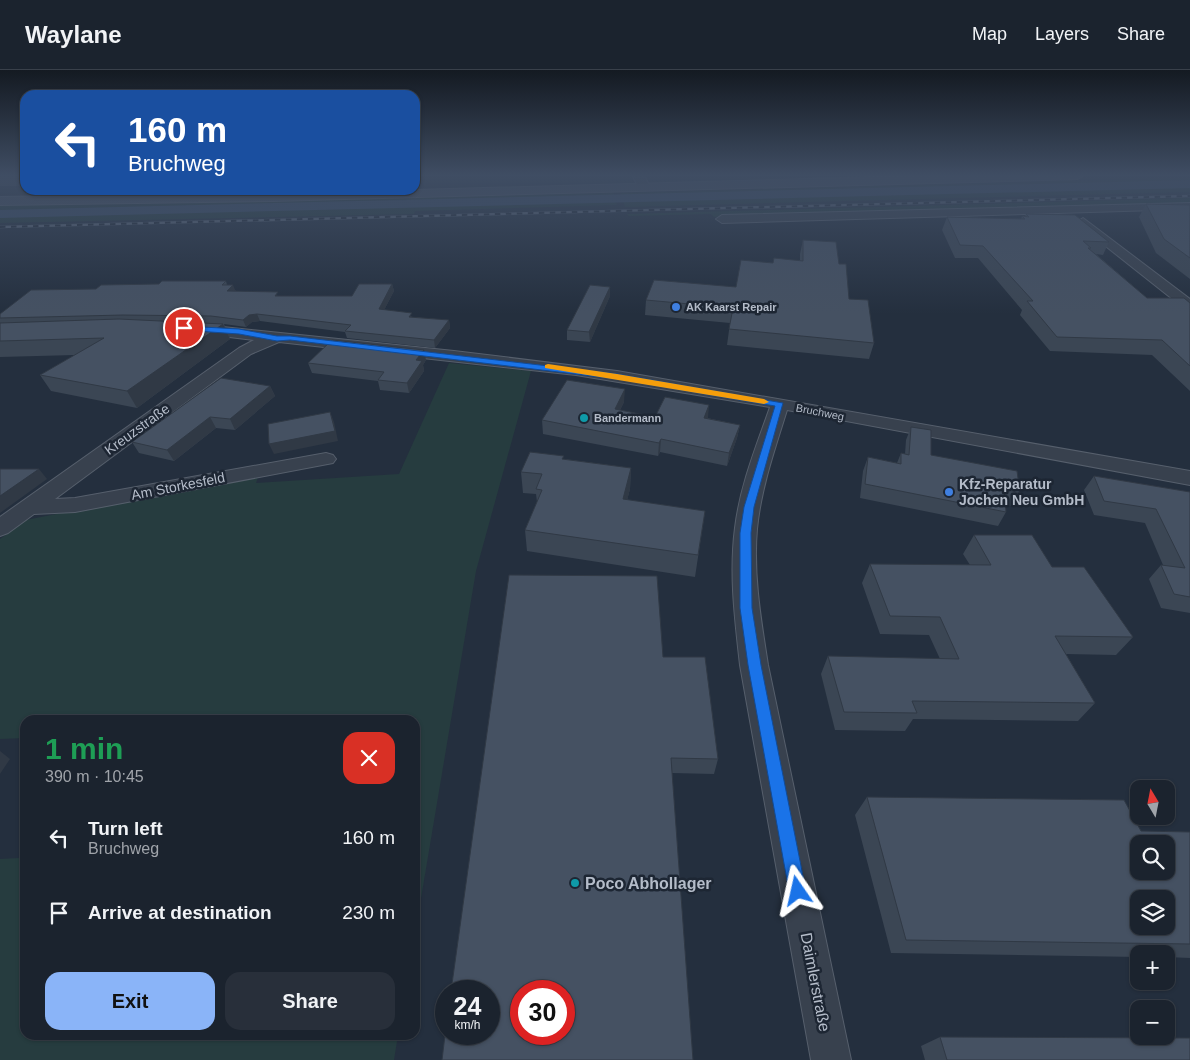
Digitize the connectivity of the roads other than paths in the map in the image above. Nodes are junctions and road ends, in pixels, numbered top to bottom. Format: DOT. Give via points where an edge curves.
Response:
graph roads {
  1 [pos="1082,221"];
  2 [pos="1190,306"];
  3 [pos="175,328"];
  4 [pos="277,338"];
  5 [pos="780,404"];
  6 [pos="326,458"];
  7 [pos="1190,478"];
  8 [pos="30,507"];
  9 [pos="0,528"];
  10 [pos="830,1060"];
  1 -- 2 [label="street"];
  3 -- 4 [label="street, Bruchweg" via="239,331"];
  4 -- 5 [label="street, Bruchweg" via="547,366"];
  4 -- 8 [label="street, Kreuzstraße" via="245,351"];
  5 -- 7 [label="street, Bruchweg"];
  5 -- 10 [label="street, Daimlerstraße" via="749,507 746,608 754,665"];
  6 -- 8 [label="street, Am Storkesfeld" via="75,505"];
  8 -- 9 [label="street, Kreuzstraße"];
}
